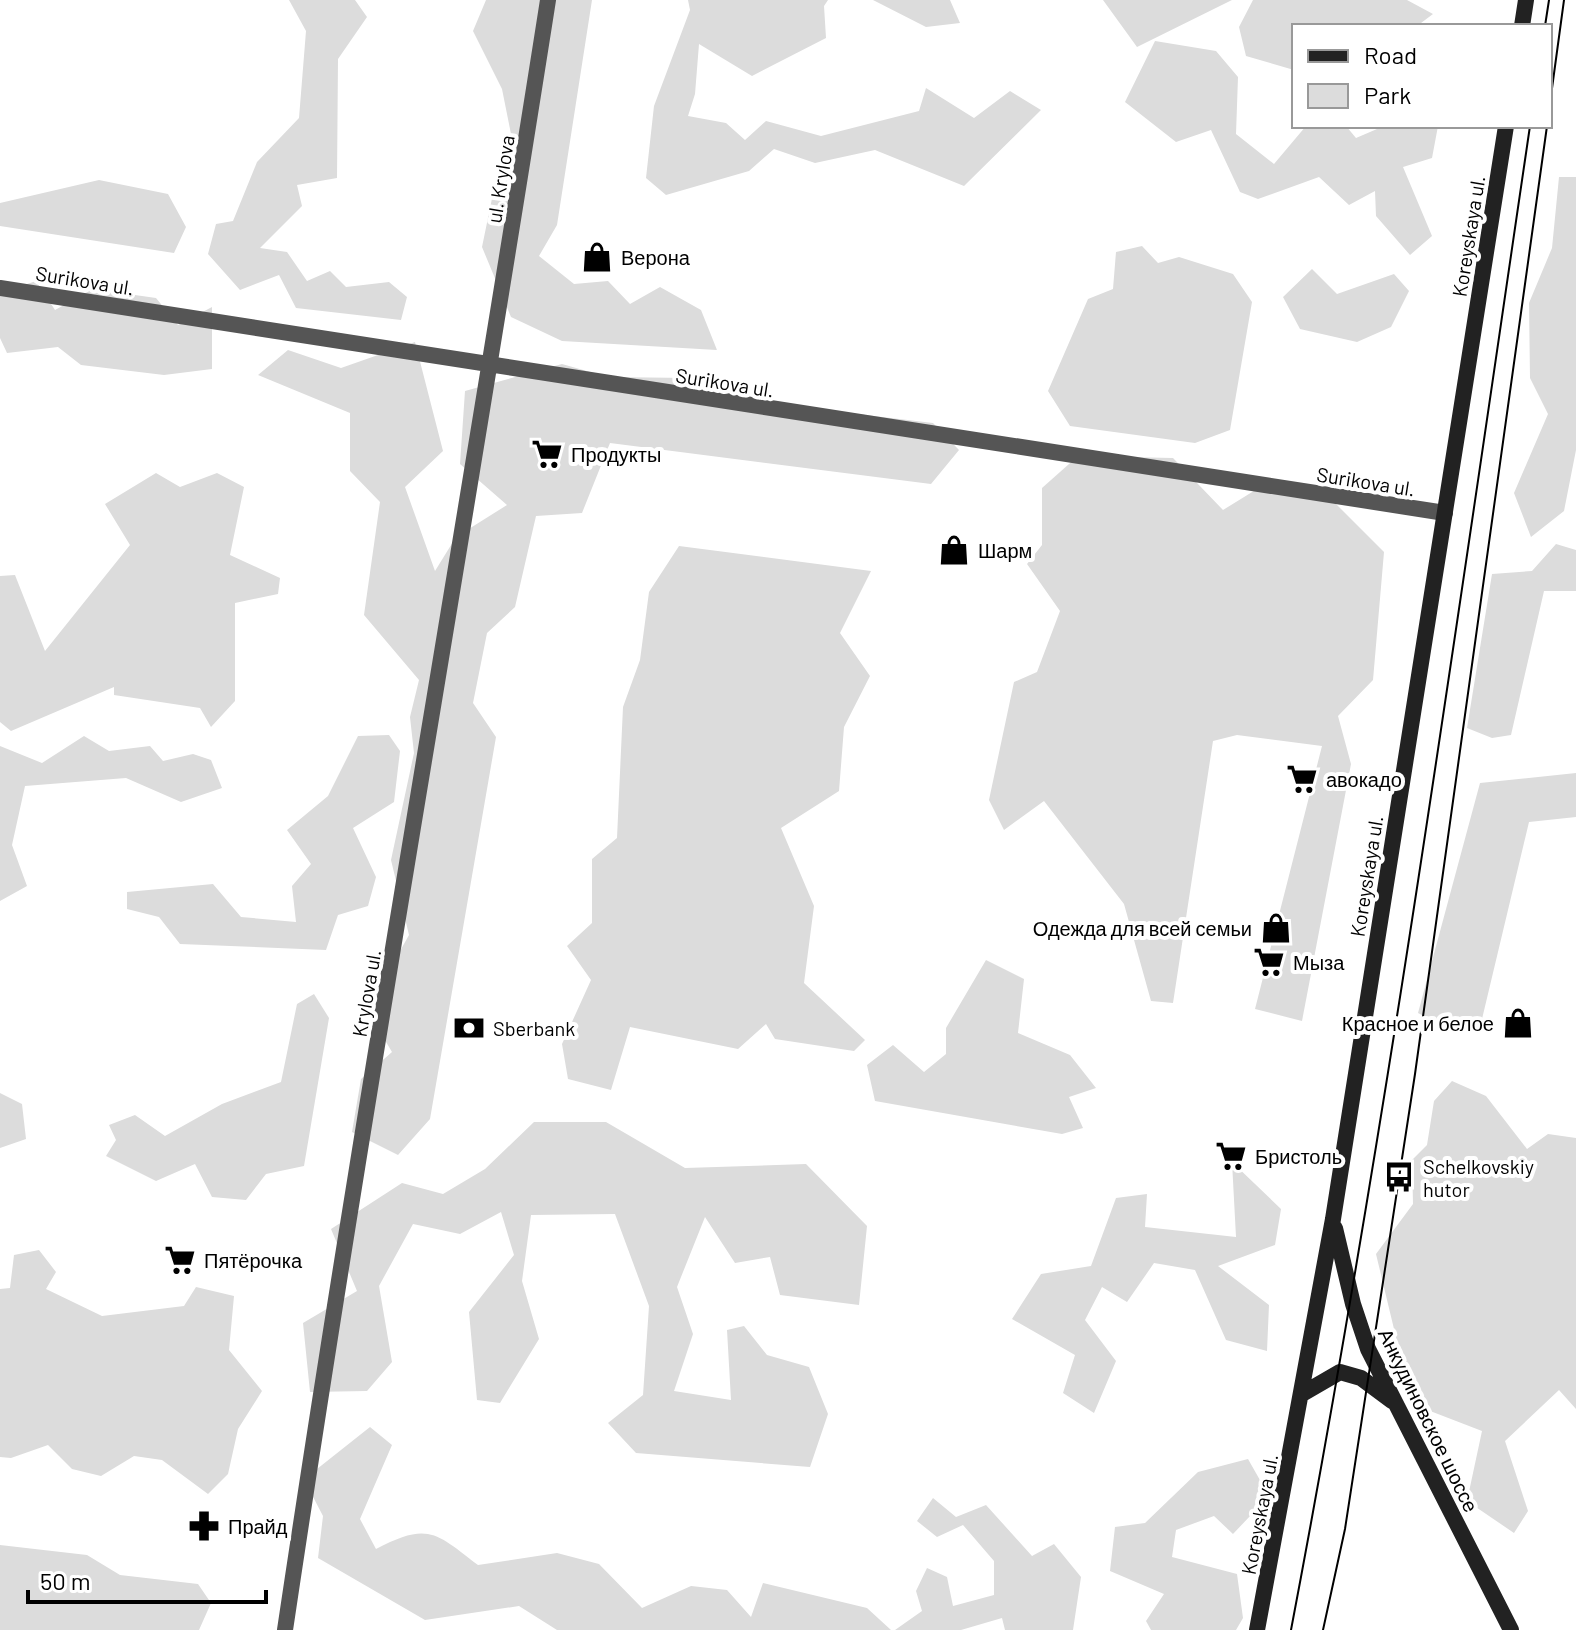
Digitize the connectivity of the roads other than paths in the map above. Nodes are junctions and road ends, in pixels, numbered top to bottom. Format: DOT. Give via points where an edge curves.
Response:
graph roads {
  1 [pos="548,0"];
  2 [pos="1526,0"];
  3 [pos="1522,24"];
  4 [pos="1506,128"];
  5 [pos="0,288"];
  6 [pos="491,364"];
  7 [pos="1445,513"];
  8 [pos="1333,1219"];
  9 [pos="1302,1394"];
  10 [pos="1396,1404"];
  11 [pos="285,1630"];
  12 [pos="1257,1630"];
  13 [pos="1511,1630"];
  1 -- 6 [label="street, ul. Krylova"];
  2 -- 3 [label="street"];
  4 -- 7 [label="street, Koreyskaya ul."];
  5 -- 6 [label="street, Surikova ul."];
  6 -- 7 [label="street, Surikova ul."];
  6 -- 11 [label="street, Krylova ul." via="357,1162"];
  7 -- 8 [label="street, Koreyskaya ul."];
  8 -- 9 [label="street, Koreyskaya ul."];
  8 -- 10 [label="street, Анкудиновское шоссе" via="1368,1349"];
  9 -- 10 [label="street" via="1340,1372 1361,1378"];
  9 -- 12 [label="street, Koreyskaya ul."];
  10 -- 13 [label="street, Анкудиновское шоссе"];
}
